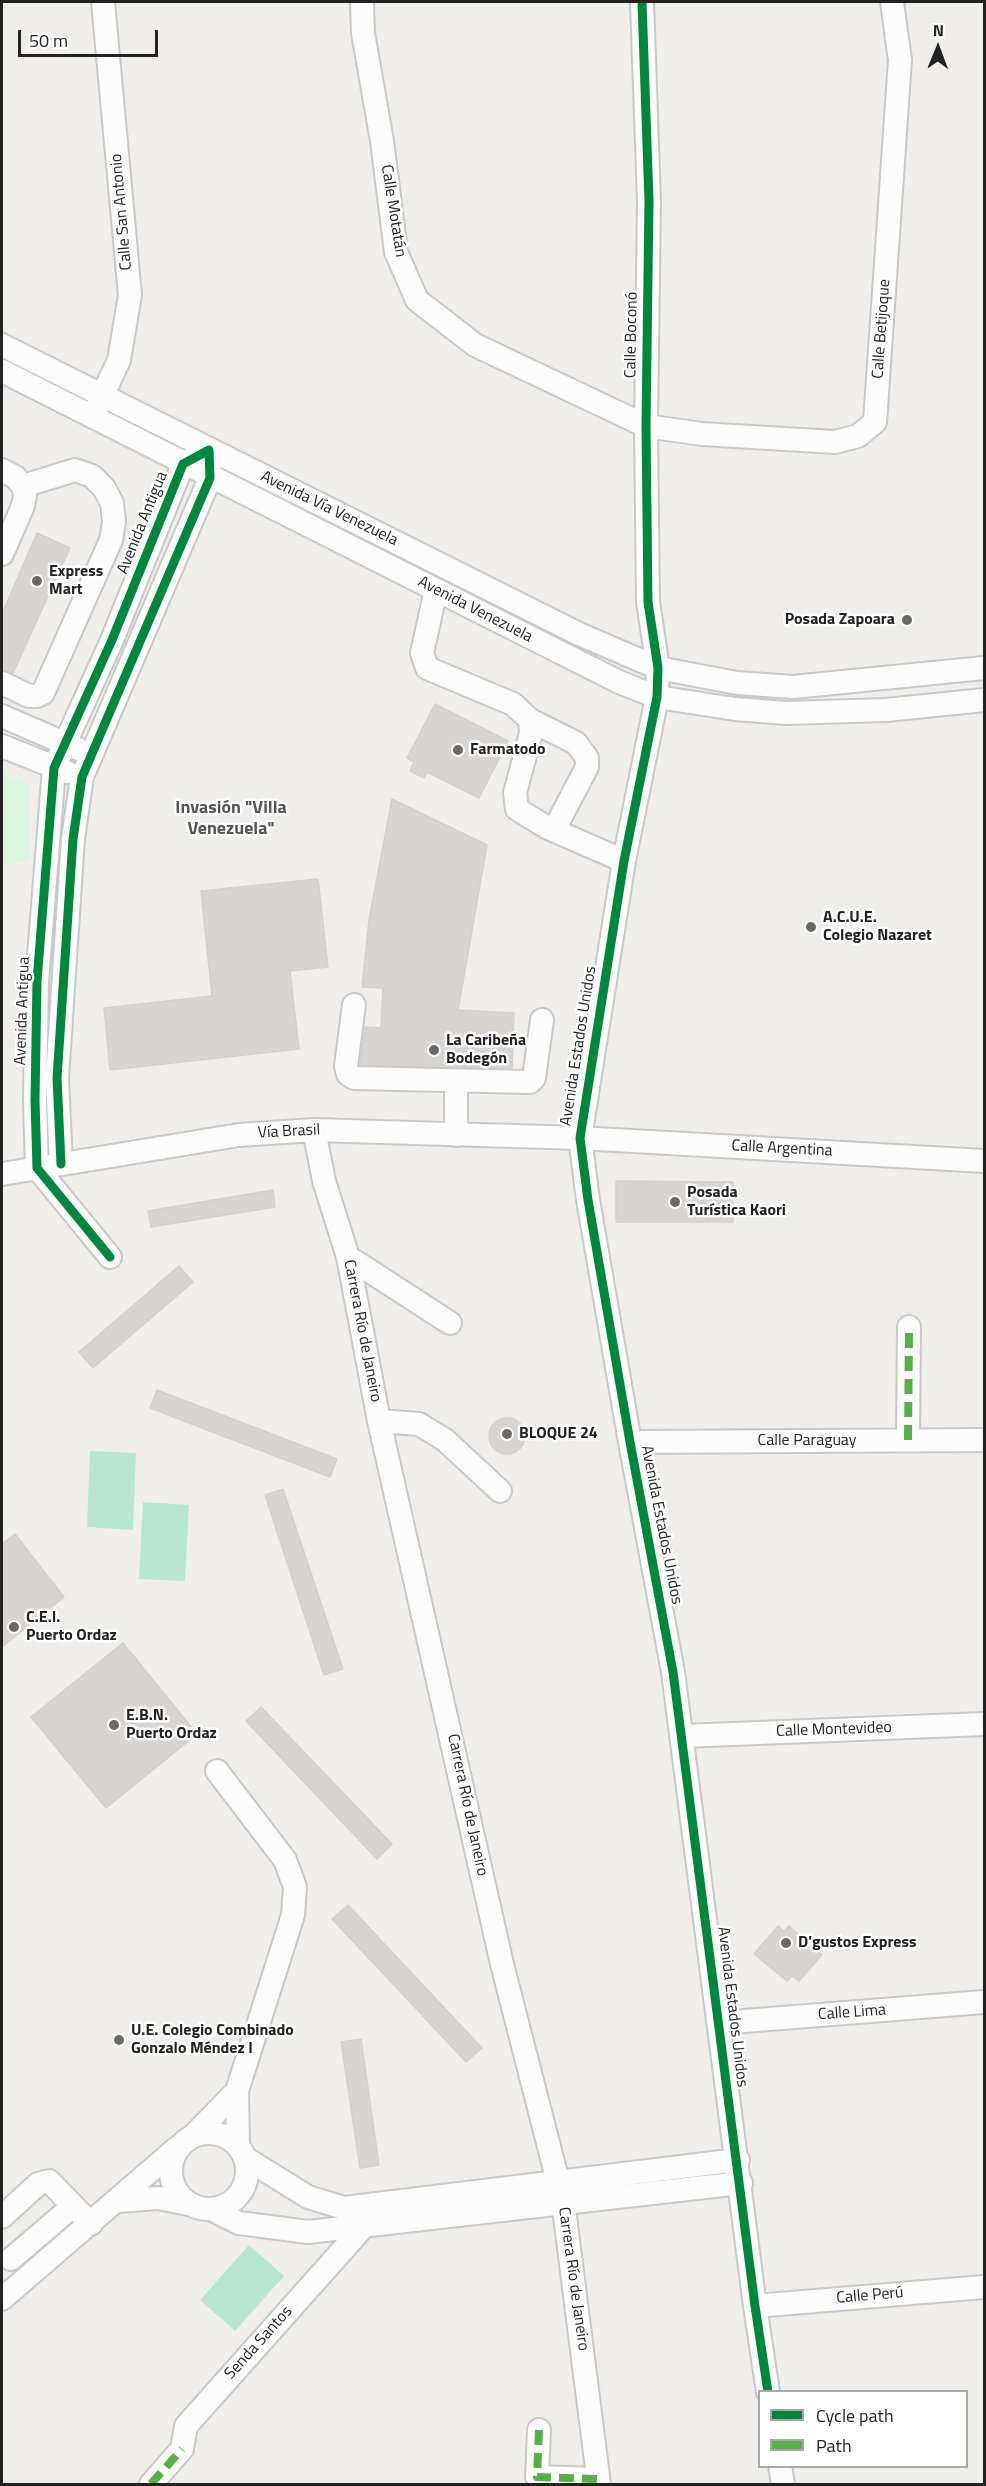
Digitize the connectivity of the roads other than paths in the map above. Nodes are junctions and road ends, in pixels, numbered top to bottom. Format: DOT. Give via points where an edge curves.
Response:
graph roads {
  1 [pos="103,2"];
  2 [pos="362,2"];
  3 [pos="642,2"];
  4 [pos="892,2"];
  5 [pos="2,345"];
  6 [pos="2,371"];
  7 [pos="103,396"];
  8 [pos="92,417"];
  9 [pos="646,426"];
  10 [pos="209,450"];
  11 [pos="183,464"];
  12 [pos="2,470"];
  13 [pos="210,478"];
  14 [pos="23,486"];
  15 [pos="2,554"];
  16 [pos="435,591"];
  17 [pos="658,668"];
  18 [pos="984,668"];
  19 [pos="2,683"];
  20 [pos="657,697"];
  21 [pos="984,700"];
  22 [pos="2,716"];
  23 [pos="530,720"];
  24 [pos="65,744"];
  25 [pos="2,746"];
  26 [pos="91,754"];
  27 [pos="54,768"];
  28 [pos="82,777"];
  29 [pos="554,830"];
  30 [pos="624,861"];
  31 [pos="354,1005"];
  32 [pos="542,1020"];
  33 [pos="456,1081"];
  34 [pos="314,1130"];
  35 [pos="456,1135"];
  36 [pos="580,1138"];
  37 [pos="984,1161"];
  38 [pos="61,1164"];
  39 [pos="37,1168"];
  40 [pos="2,1174"];
  41 [pos="110,1257"];
  42 [pos="348,1257"];
  43 [pos="450,1323"];
  44 [pos="909,1327"];
  45 [pos="379,1420"];
  46 [pos="908,1440"];
  47 [pos="984,1440"];
  48 [pos="630,1442"];
  49 [pos="500,1491"];
  50 [pos="984,1724"];
  51 [pos="683,1737"];
  52 [pos="217,1771"];
  53 [pos="984,2002"];
  54 [pos="719,2023"];
  55 [pos="237,2091"];
  56 [pos="187,2140"];
  57 [pos="242,2152"];
  58 [pos="738,2160"];
  59 [pos="741,2183"];
  60 [pos="560,2191"];
  61 [pos="118,2201"];
  62 [pos="188,2204"];
  63 [pos="74,2206"];
  64 [pos="213,2210"];
  65 [pos="370,2215"];
  66 [pos="2,2217"];
  67 [pos="91,2224"];
  68 [pos="6,2254"];
  69 [pos="26,2278"];
  70 [pos="983,2290"];
  71 [pos="2,2299"];
  72 [pos="755,2306"];
  73 [pos="768,2390"];
  74 [pos="539,2430"];
  75 [pos="780,2468"];
  76 [pos="599,2482"];
  77 [pos="151,2484"];
  78 [pos="783,2484"];
  1 -- 7 [label="street, Calle San Antonio" via="130,295 119,360"];
  2 -- 9 [label="street, Calle Motatán" via="363,33 396,252 417,300 475,345"];
  3 -- 9 [label="street, Calle Boconó" via="649,201"];
  4 -- 9 [label="street, Calle Betijoque" via="900,60 875,422 858,436 835,442 702,434"];
  5 -- 7 [label="street, Avenida Vía Venezuela"];
  6 -- 8 [label="street, Avenida Venezuela"];
  7 -- 8 [label="street, Calle San Antonio"];
  7 -- 10 [label="street, Avenida Vía Venezuela"];
  8 -- 11 [label="street, Avenida Venezuela"];
  9 -- 17 [label="street, Calle Boconó" via="648,602"];
  10 -- 11 [label="street, Avenida Antigua"];
  10 -- 13 [label="street"];
  10 -- 17 [label="street, Avenida Vía Venezuela" via="579,634"];
  11 -- 13 [label="street, Avenida Venezuela"];
  11 -- 24 [label="street, Avenida Antigua"];
  12 -- 14 [label="street"];
  13 -- 16 [label="street, Avenida Venezuela"];
  13 -- 26 [label="street"];
  14 -- 15 [label="street" via="23,506"];
  14 -- 19 [label="street" via="75,470 92,476 112,503 114,522 111,540 43,693 29,696"];
  16 -- 20 [label="street, Avenida Venezuela"];
  16 -- 23 [label="street" via="422,653 426,668 513,704"];
  17 -- 18 [label="street" via="737,683 793,687"];
  17 -- 20 [label="street, Avenida Estados Unidos"];
  20 -- 21 [label="street, Avenida Venezuela" via="786,713 886,710"];
  20 -- 30 [label="street, Avenida Estados Unidos"];
  22 -- 24 [label="street"];
  23 -- 29 [label="street" via="531,734 515,793 517,808"];
  23 -- 29 [label="street" via="576,742 587,758 587,767"];
  24 -- 26 [label="street"];
  24 -- 27 [label="street, Avenida Antigua"];
  25 -- 27 [label="street"];
  26 -- 28 [label="street"];
  27 -- 28 [label="street"];
  27 -- 39 [label="street, Avenida Antigua" via="37,981"];
  28 -- 38 [label="street" via="73,839 57,1078"];
  29 -- 30 [label="street"];
  30 -- 36 [label="street, Avenida Estados Unidos"];
  31 -- 33 [label="street" via="348,1074 354,1078"];
  32 -- 33 [label="street" via="534,1078 530,1082"];
  33 -- 35 [label="street"];
  34 -- 35 [label="street, Vía Brasil"];
  34 -- 38 [label="street, Vía Brasil" via="239,1135"];
  34 -- 42 [label="street, Carrera Río de Janeiro" via="324,1181"];
  35 -- 36 [label="street, Vía Brasil"];
  36 -- 37 [label="street, Calle Argentina"];
  36 -- 48 [label="street, Avenida Estados Unidos"];
  38 -- 39 [label="street, Vía Brasil"];
  39 -- 40 [label="street, Vía Brasil"];
  39 -- 41 [label="street"];
  42 -- 43 [label="street"];
  42 -- 45 [label="street, Carrera Río de Janeiro"];
  44 -- 46 [label="street"];
  45 -- 49 [label="street" via="419,1424 446,1440"];
  45 -- 60 [label="street, Carrera Río de Janeiro" via="502,1964"];
  46 -- 47 [label="street, Calle Paraguay"];
  46 -- 48 [label="street, Calle Paraguay"];
  48 -- 51 [label="street, Avenida Estados Unidos"];
  50 -- 51 [label="street, Calle Montevideo"];
  51 -- 54 [label="street, Avenida Estados Unidos"];
  52 -- 55 [label="street" via="285,1860 295,1887 293,1915"];
  53 -- 54 [label="street, Calle Lima"];
  54 -- 58 [label="street, Avenida Estados Unidos"];
  55 -- 56 [label="street"];
  55 -- 57 [label="street"];
  56 -- 57 [label="street" via="204,2133 217,2134 229,2138"];
  56 -- 61 [label="street"];
  56 -- 62 [label="street" via="174,2155 170,2169 171,2182"];
  57 -- 64 [label="street" via="248,2169 242,2192 224,2207"];
  57 -- 65 [label="street" via="308,2197"];
  58 -- 59 [label="street, Avenida Estados Unidos"];
  58 -- 60 [label="street"];
  59 -- 60 [label="street"];
  59 -- 72 [label="street, Avenida Estados Unidos"];
  60 -- 65 [label="street"];
  60 -- 76 [label="street, Carrera Río de Janeiro"];
  61 -- 62 [label="street" via="158,2198"];
  61 -- 67 [label="street"];
  62 -- 64 [label="street"];
  63 -- 66 [label="street" via="49,2181 44,2181"];
  63 -- 67 [label="street"];
  63 -- 68 [label="street"];
  64 -- 65 [label="street" via="239,2223 308,2232"];
  65 -- 77 [label="street, Senda Santos" via="186,2426 182,2449"];
  67 -- 69 [label="street"];
  68 -- 69 [label="street"];
  69 -- 71 [label="street"];
  70 -- 72 [label="street, Calle Perú"];
  72 -- 73 [label="street, Avenida Estados Unidos"];
  74 -- 76 [label="street" via="537,2476"];
  75 -- 78 [label="street"];
}
